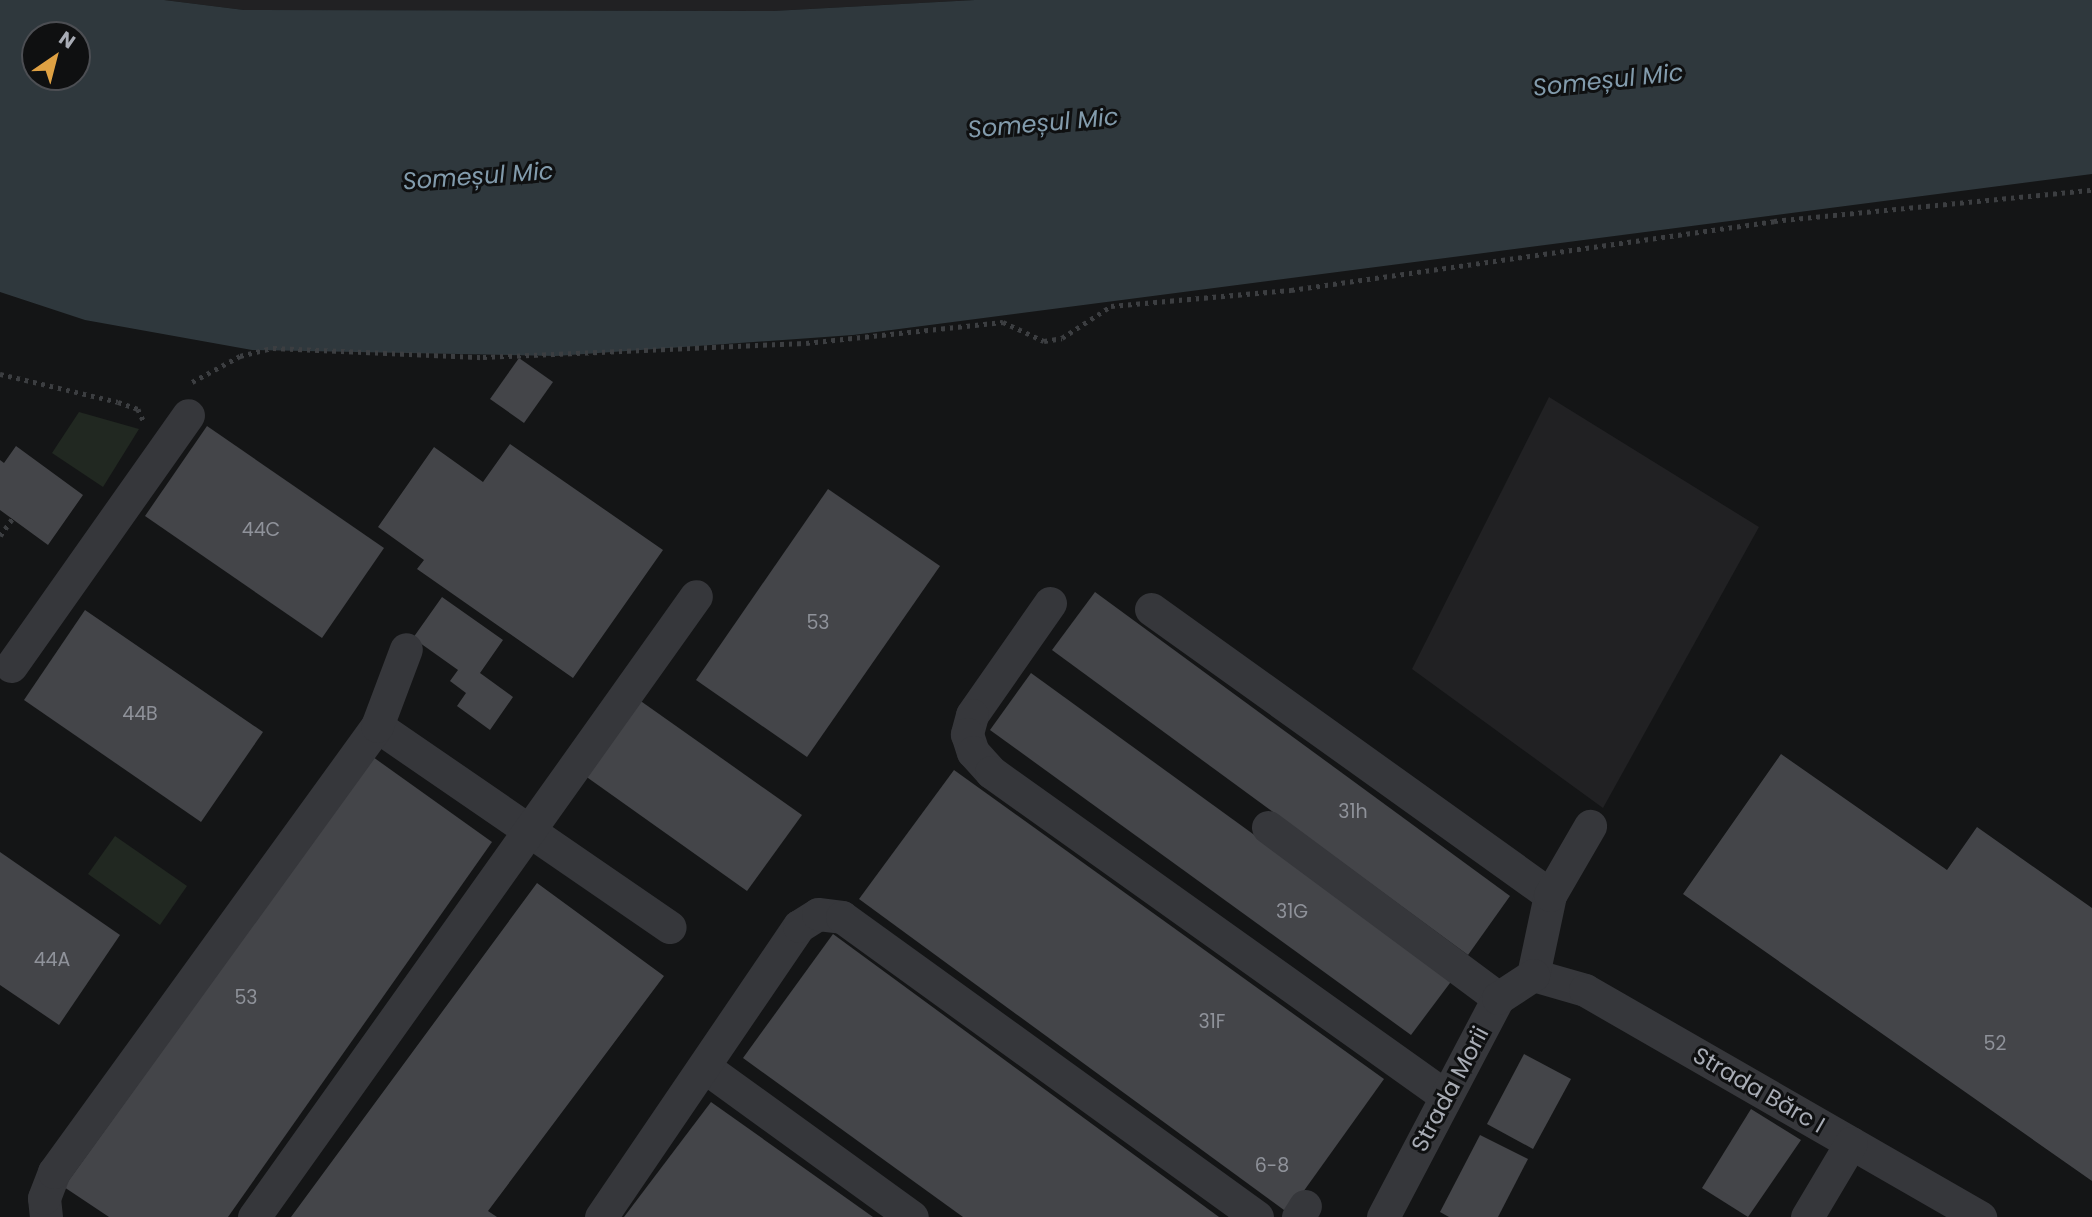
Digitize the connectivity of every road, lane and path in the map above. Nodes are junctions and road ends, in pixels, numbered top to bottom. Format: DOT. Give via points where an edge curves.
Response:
graph roads {
  1 [pos="2092,190"];
  2 [pos="0,374"];
  3 [pos="184,404"];
  4 [pos="154,417"];
  5 [pos="146,426"];
  6 [pos="144,434"];
  7 [pos="12,519"];
  8 [pos="0,536"];
  9 [pos="696,596"];
  10 [pos="1050,603"];
  11 [pos="1152,609"];
  12 [pos="406,649"];
  13 [pos="3,659"];
  14 [pos="377,726"];
  15 [pos="1590,825"];
  16 [pos="1268,827"];
  17 [pos="533,830"];
  18 [pos="1550,895"];
  19 [pos="670,927"];
  20 [pos="1533,975"];
  21 [pos="1498,998"];
  22 [pos="706,1068"];
  23 [pos="1444,1095"];
  24 [pos="1851,1143"];
  25 [pos="46,1217"];
  26 [pos="254,1217"];
  27 [pos="601,1217"];
  28 [pos="912,1217"];
  29 [pos="1257,1217"];
  30 [pos="1383,1217"];
  31 [pos="1807,1217"];
  32 [pos="1980,1217"];
  1 -- 3 [label="path" via="1774,222 1291,290 1111,306 1062,338 1044,341 1003,322 806,343 484,357 272,348 240,356"];
  2 -- 5 [label="path" via="138,409"];
  3 -- 13 [label="street"];
  4 -- 5 [label="path"];
  5 -- 6 [label="path"];
  7 -- 8 [label="path"];
  9 -- 17 [label="street"];
  10 -- 23 [label="street" via="972,715 967,734 973,752 991,772"];
  11 -- 18 [label="street"];
  12 -- 14 [label="street"];
  14 -- 17 [label="street"];
  14 -- 25 [label="street" via="54,1172 44,1198"];
  15 -- 18 [label="street"];
  16 -- 21 [label="street"];
  17 -- 19 [label="street"];
  17 -- 26 [label="street"];
  18 -- 20 [label="street"];
  20 -- 21 [label="street, Strada Morii"];
  20 -- 24 [label="street, Strada Bărc I" via="1586,990"];
  21 -- 23 [label="street, Strada Morii"];
  22 -- 27 [label="street"];
  22 -- 28 [label="street"];
  22 -- 29 [label="street" via="799,926 818,915 842,917"];
  23 -- 30 [label="street, Strada Morii"];
  24 -- 31 [label="street"];
  24 -- 32 [label="street, Strada Bărc I"];
}
